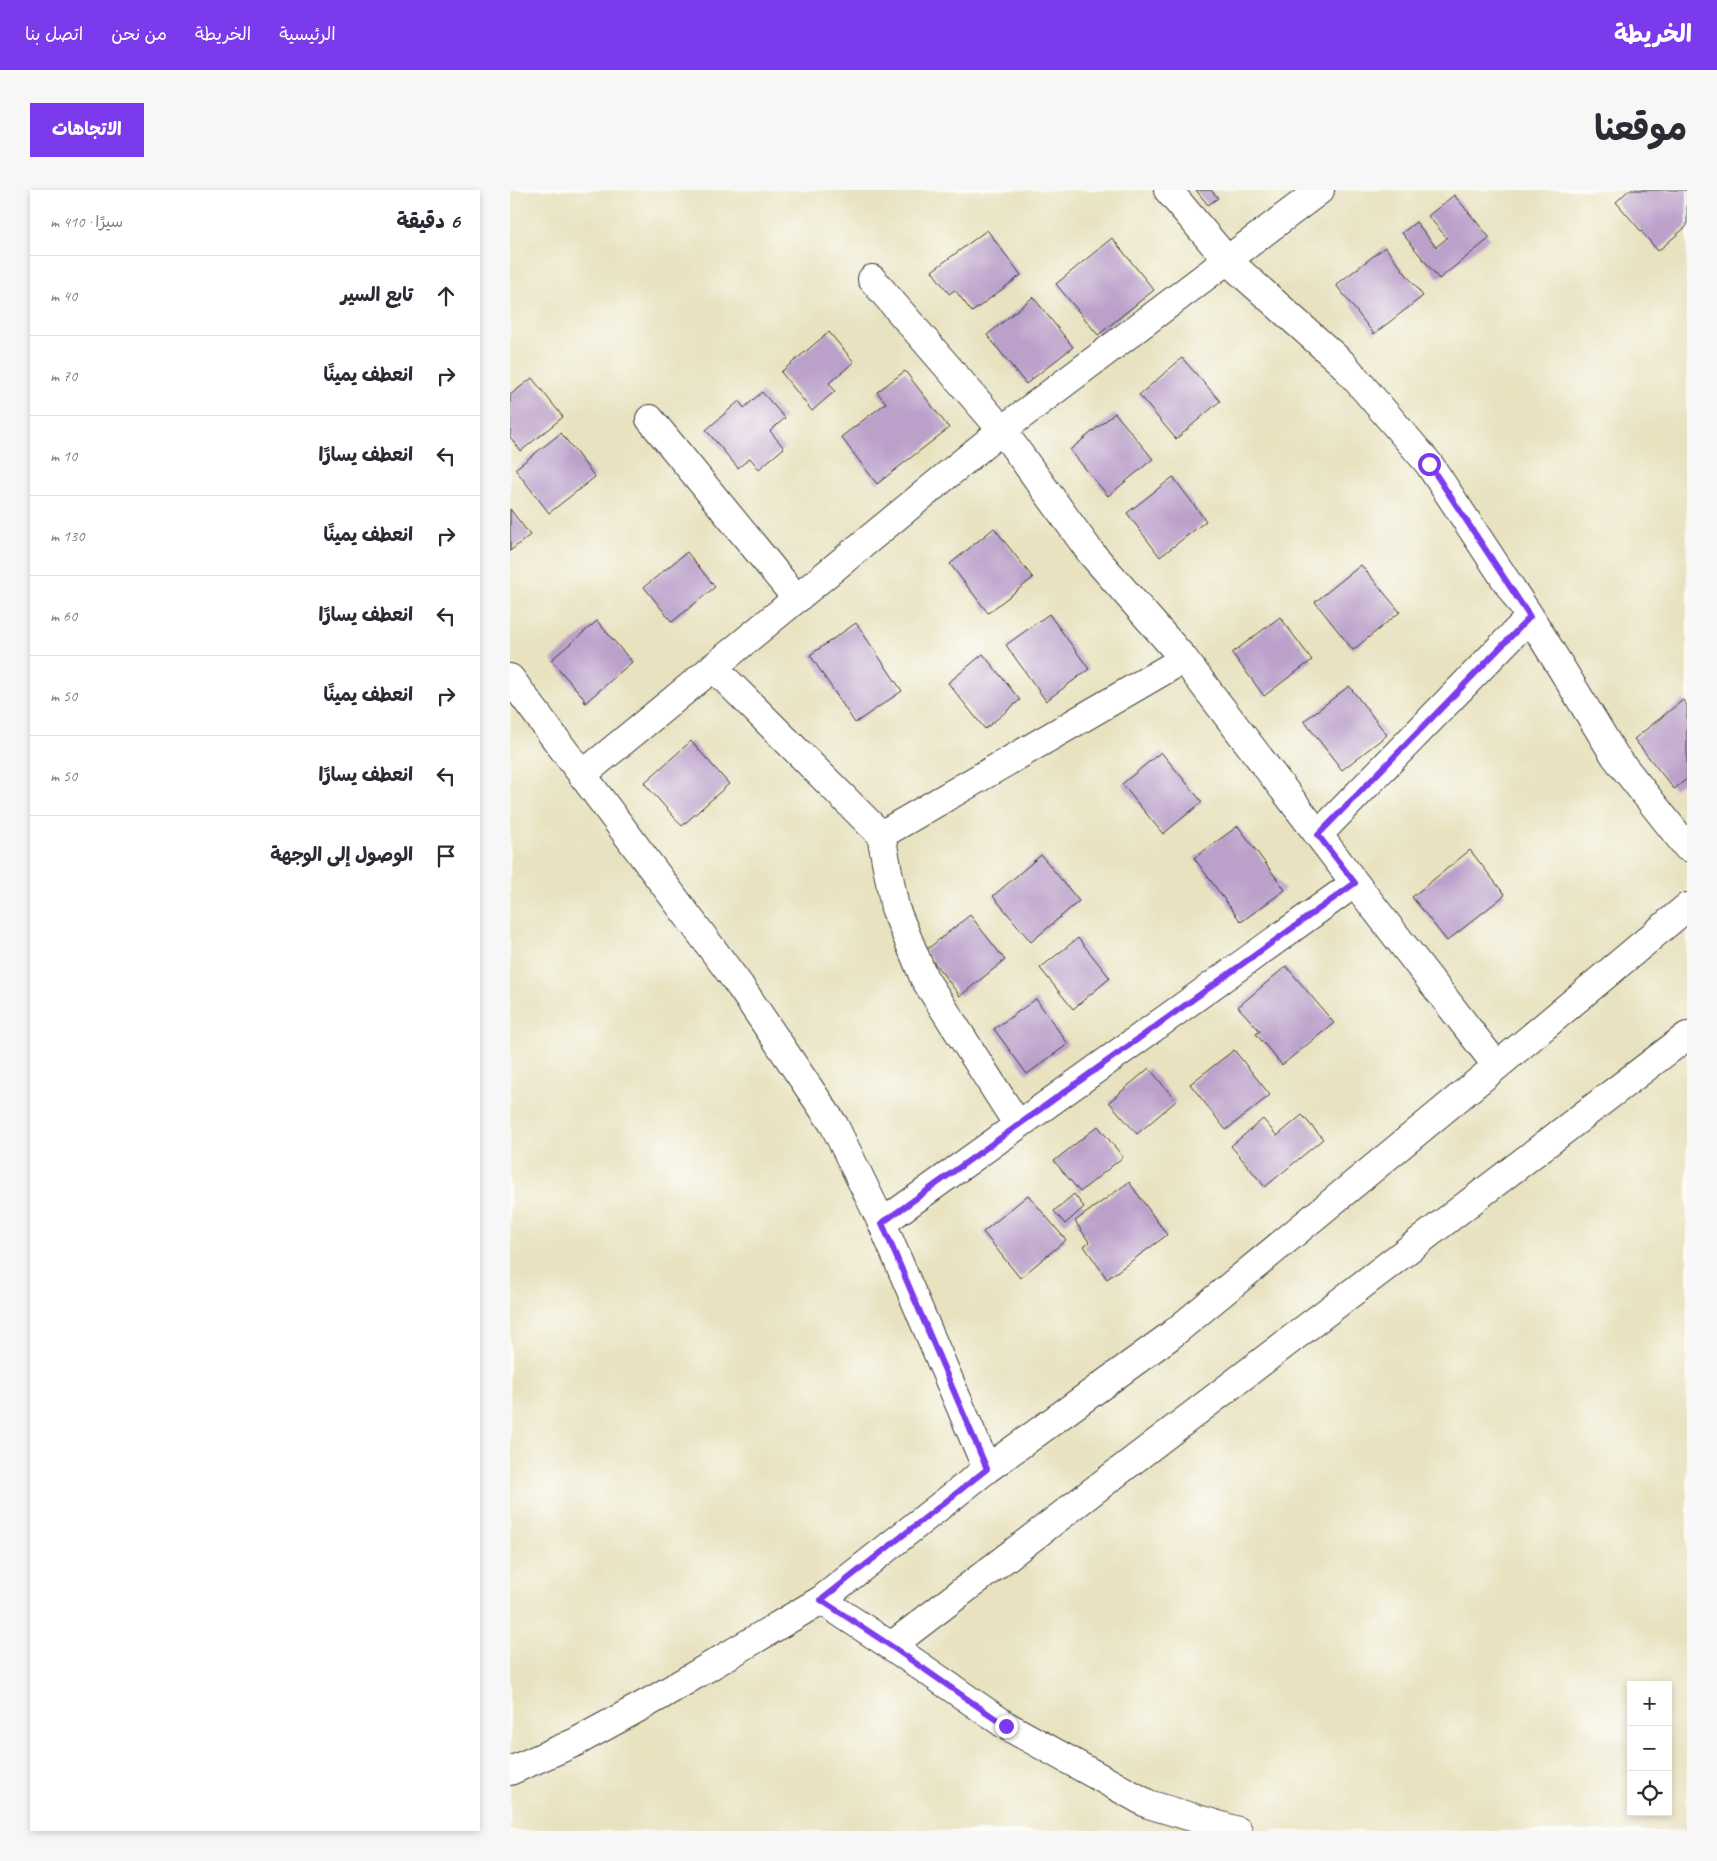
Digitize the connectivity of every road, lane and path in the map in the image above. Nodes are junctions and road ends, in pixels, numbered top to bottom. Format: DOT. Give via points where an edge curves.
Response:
graph roads {
  1 [pos="1168,190"];
  2 [pos="1320,190"];
  3 [pos="1228,261"];
  4 [pos="872,279"];
  5 [pos="650,419"];
  6 [pos="1002,430"];
  7 [pos="797,599"];
  8 [pos="1530,617"];
  9 [pos="1184,659"];
  10 [pos="713,667"];
  11 [pos="510,678"];
  12 [pos="582,775"];
  13 [pos="881,835"];
  14 [pos="1318,835"];
  15 [pos="1687,847"];
  16 [pos="1355,883"];
  17 [pos="1687,907"];
  18 [pos="1687,1036"];
  19 [pos="1498,1066"];
  20 [pos="1018,1125"];
  21 [pos="882,1223"];
  22 [pos="987,1469"];
  23 [pos="821,1600"];
  24 [pos="891,1646"];
  25 [pos="510,1771"];
  26 [pos="1238,1831"];
  1 -- 3 [label="street"];
  2 -- 3 [label="street"];
  3 -- 6 [label="street"];
  3 -- 8 [label="street" via="1343,364 1429,464"];
  4 -- 6 [label="street"];
  5 -- 7 [label="street"];
  6 -- 7 [label="street"];
  6 -- 9 [label="street" via="1091,553"];
  7 -- 10 [label="street"];
  8 -- 14 [label="street"];
  8 -- 15 [label="street" via="1616,756"];
  9 -- 13 [label="street"];
  9 -- 14 [label="street"];
  10 -- 12 [label="street"];
  10 -- 13 [label="street"];
  11 -- 12 [label="street"];
  12 -- 21 [label="street" via="740,986 834,1125"];
  13 -- 20 [label="street" via="895,908 924,978"];
  14 -- 16 [label="street"];
  16 -- 19 [label="street"];
  16 -- 20 [label="street"];
  17 -- 19 [label="street"];
  18 -- 24 [label="street"];
  19 -- 22 [label="street" via="1170,1336"];
  20 -- 21 [label="street"];
  21 -- 22 [label="street"];
  22 -- 23 [label="street"];
  23 -- 24 [label="street"];
  23 -- 25 [label="street" via="576,1742"];
  24 -- 26 [label="street" via="1006,1726 1148,1804"];
}
